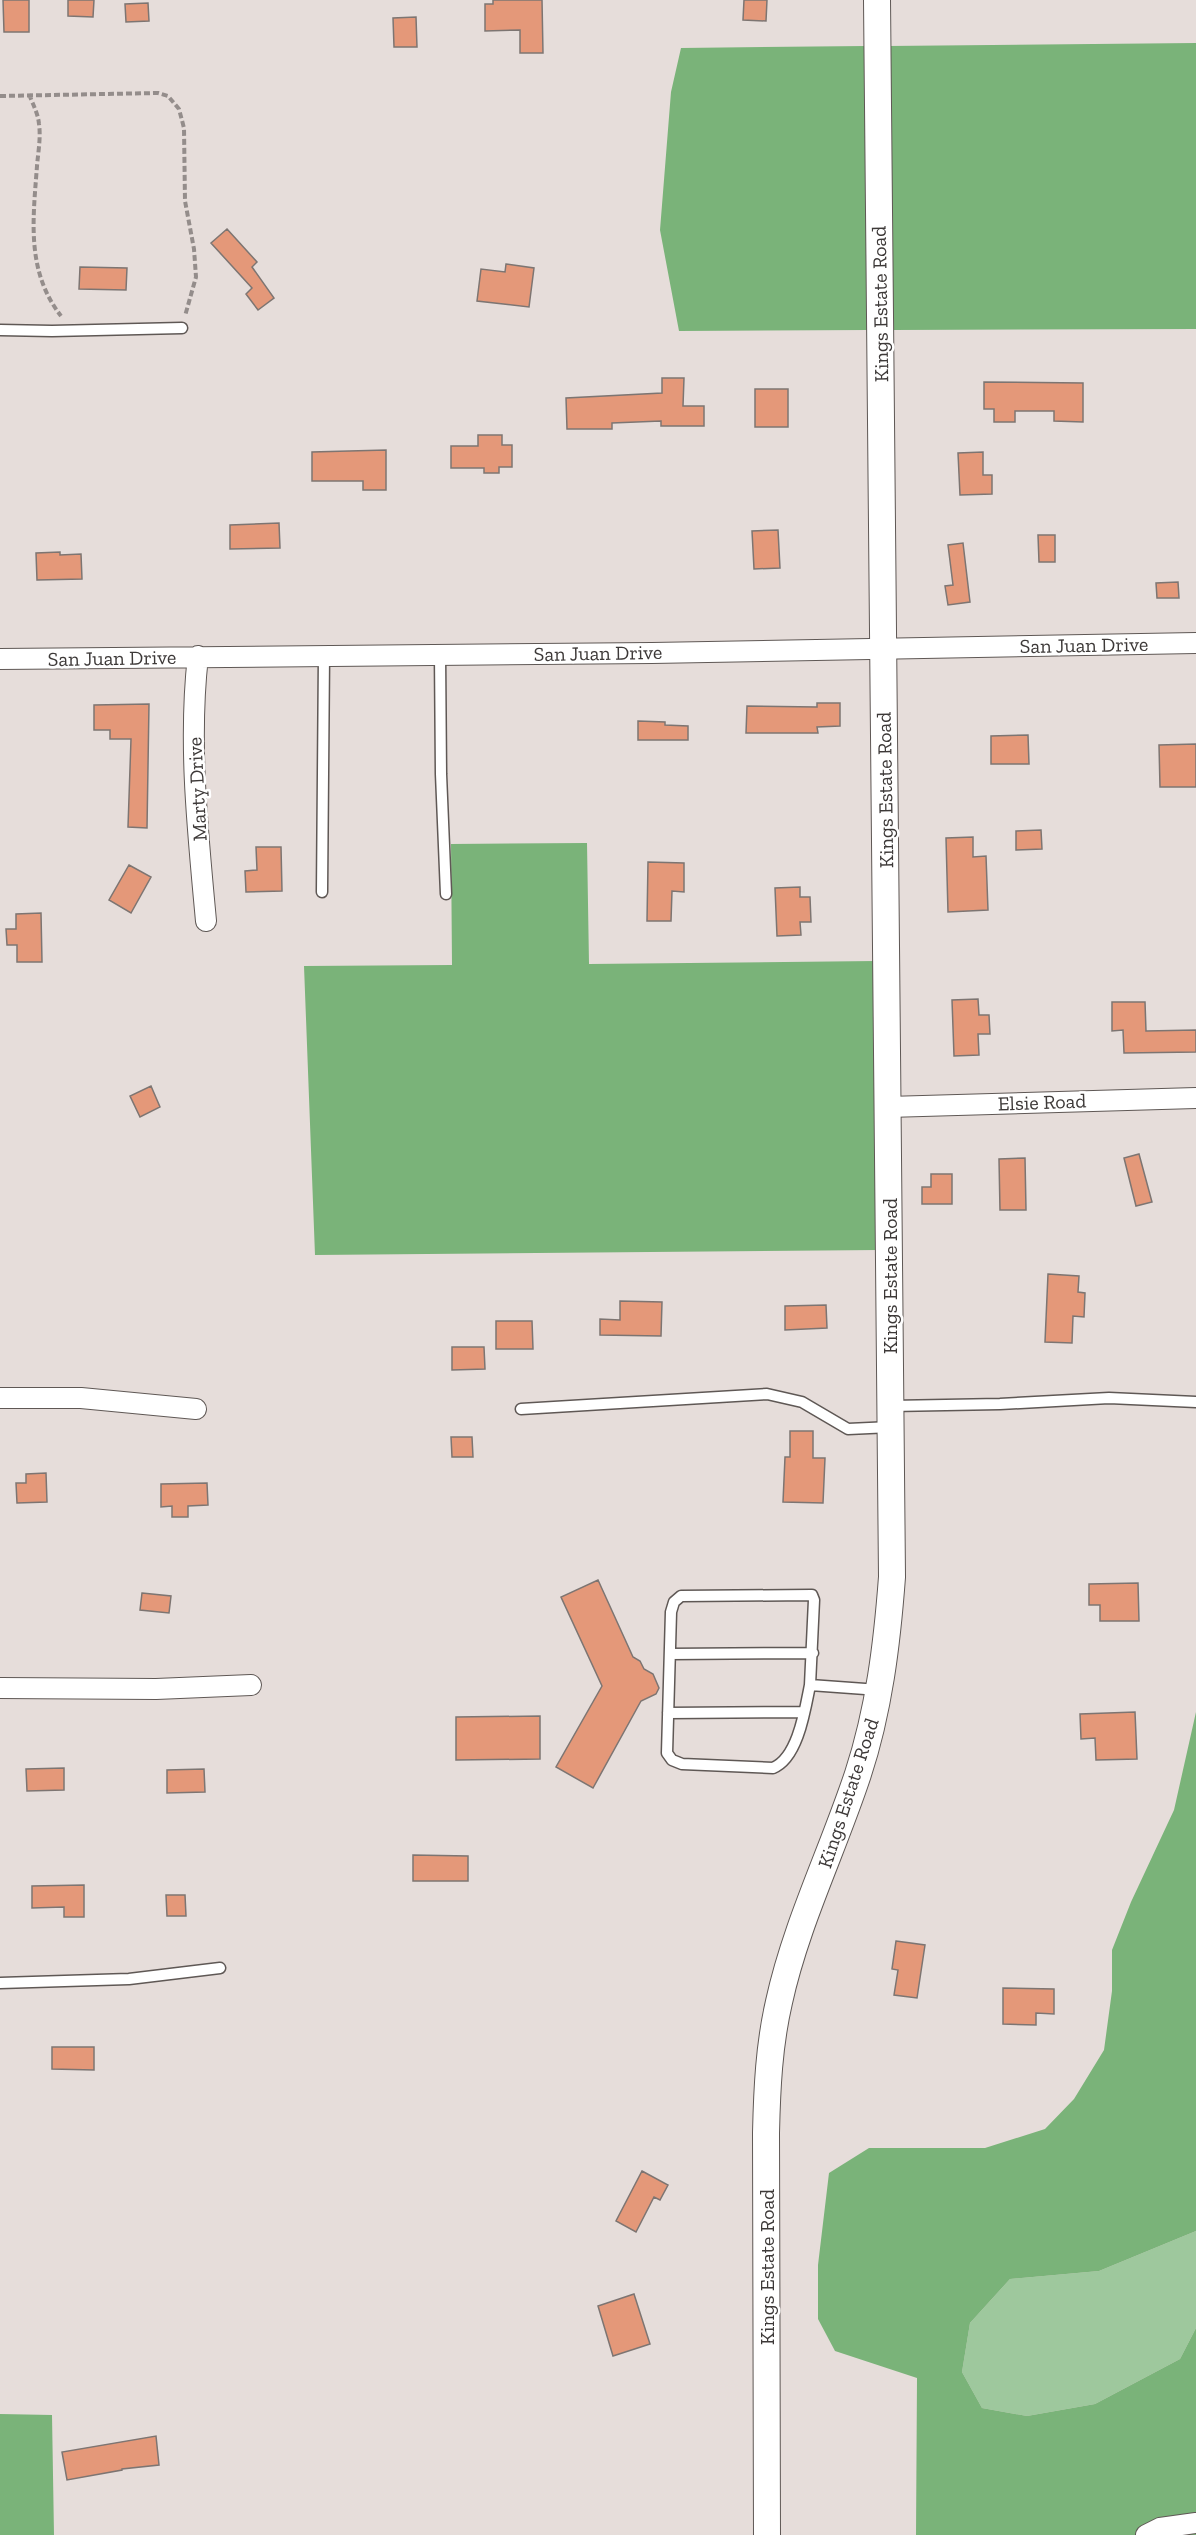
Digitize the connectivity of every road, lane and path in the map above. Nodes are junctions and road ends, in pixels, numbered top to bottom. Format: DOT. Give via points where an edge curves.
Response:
graph roads {
  1 [pos="877,0"];
  2 [pos="29,94"];
  3 [pos="0,96"];
  4 [pos="182,328"];
  5 [pos="0,330"];
  6 [pos="73,331"];
  7 [pos="1196,644"];
  8 [pos="884,647"];
  9 [pos="440,654"];
  10 [pos="324,655"];
  11 [pos="198,656"];
  12 [pos="0,660"];
  13 [pos="322,892"];
  14 [pos="446,894"];
  15 [pos="206,921"];
  16 [pos="1196,1098"];
  17 [pos="888,1107"];
  18 [pos="0,1398"];
  19 [pos="1196,1402"];
  20 [pos="196,1409"];
  21 [pos="520,1409"];
  22 [pos="891,1417"];
  23 [pos="813,1653"];
  24 [pos="670,1654"];
  25 [pos="251,1685"];
  26 [pos="810,1685"];
  27 [pos="0,1688"];
  28 [pos="879,1690"];
  29 [pos="804,1712"];
  30 [pos="668,1713"];
  31 [pos="220,1968"];
  32 [pos="0,1983"];
  33 [pos="1196,2523"];
  34 [pos="767,2535"];
  35 [pos="1146,2535"];
  1 -- 8 [label="street, Kings Estate Road"];
  2 -- 3 [label="path"];
  2 -- 4 [label="path" via="158,93 168,96 179,109 184,128 184,201 196,277"];
  2 -- 6 [label="path" via="40,128 34,245 37,270 48,300"];
  4 -- 6 [label="lane"];
  5 -- 6 [label="lane"];
  7 -- 8 [label="street, San Juan Drive"];
  8 -- 9 [label="street, San Juan Drive"];
  8 -- 17 [label="street, Kings Estate Road"];
  9 -- 10 [label="street, San Juan Drive"];
  9 -- 14 [label="lane"];
  10 -- 11 [label="street, San Juan Drive"];
  10 -- 13 [label="lane"];
  11 -- 12 [label="street, San Juan Drive"];
  11 -- 15 [label="street, Marty Drive" via="194,740"];
  16 -- 17 [label="street, Elsie Road"];
  17 -- 22 [label="street, Kings Estate Road"];
  18 -- 20 [label="street" via="81,1398"];
  19 -- 22 [label="lane" via="1109,1398 1000,1404"];
  21 -- 22 [label="lane" via="767,1394 802,1402 848,1429"];
  22 -- 28 [label="street, Kings Estate Road" via="892,1577"];
  23 -- 24 [label="lane"];
  23 -- 24 [label="lane" via="814,1600 806,1594 681,1596 670,1612"];
  23 -- 26 [label="lane"];
  24 -- 30 [label="lane"];
  25 -- 27 [label="street"];
  26 -- 28 [label="lane"];
  26 -- 29 [label="lane"];
  28 -- 34 [label="street, Kings Estate Road" via="858,1773 790,1960 771,2045 766,2133"];
  29 -- 30 [label="lane"];
  29 -- 30 [label="lane" via="788,1757 773,1768 682,1764 672,1760 667,1753"];
  31 -- 32 [label="lane" via="129,1979"];
  33 -- 35 [label="street" via="1160,2528"];
}
